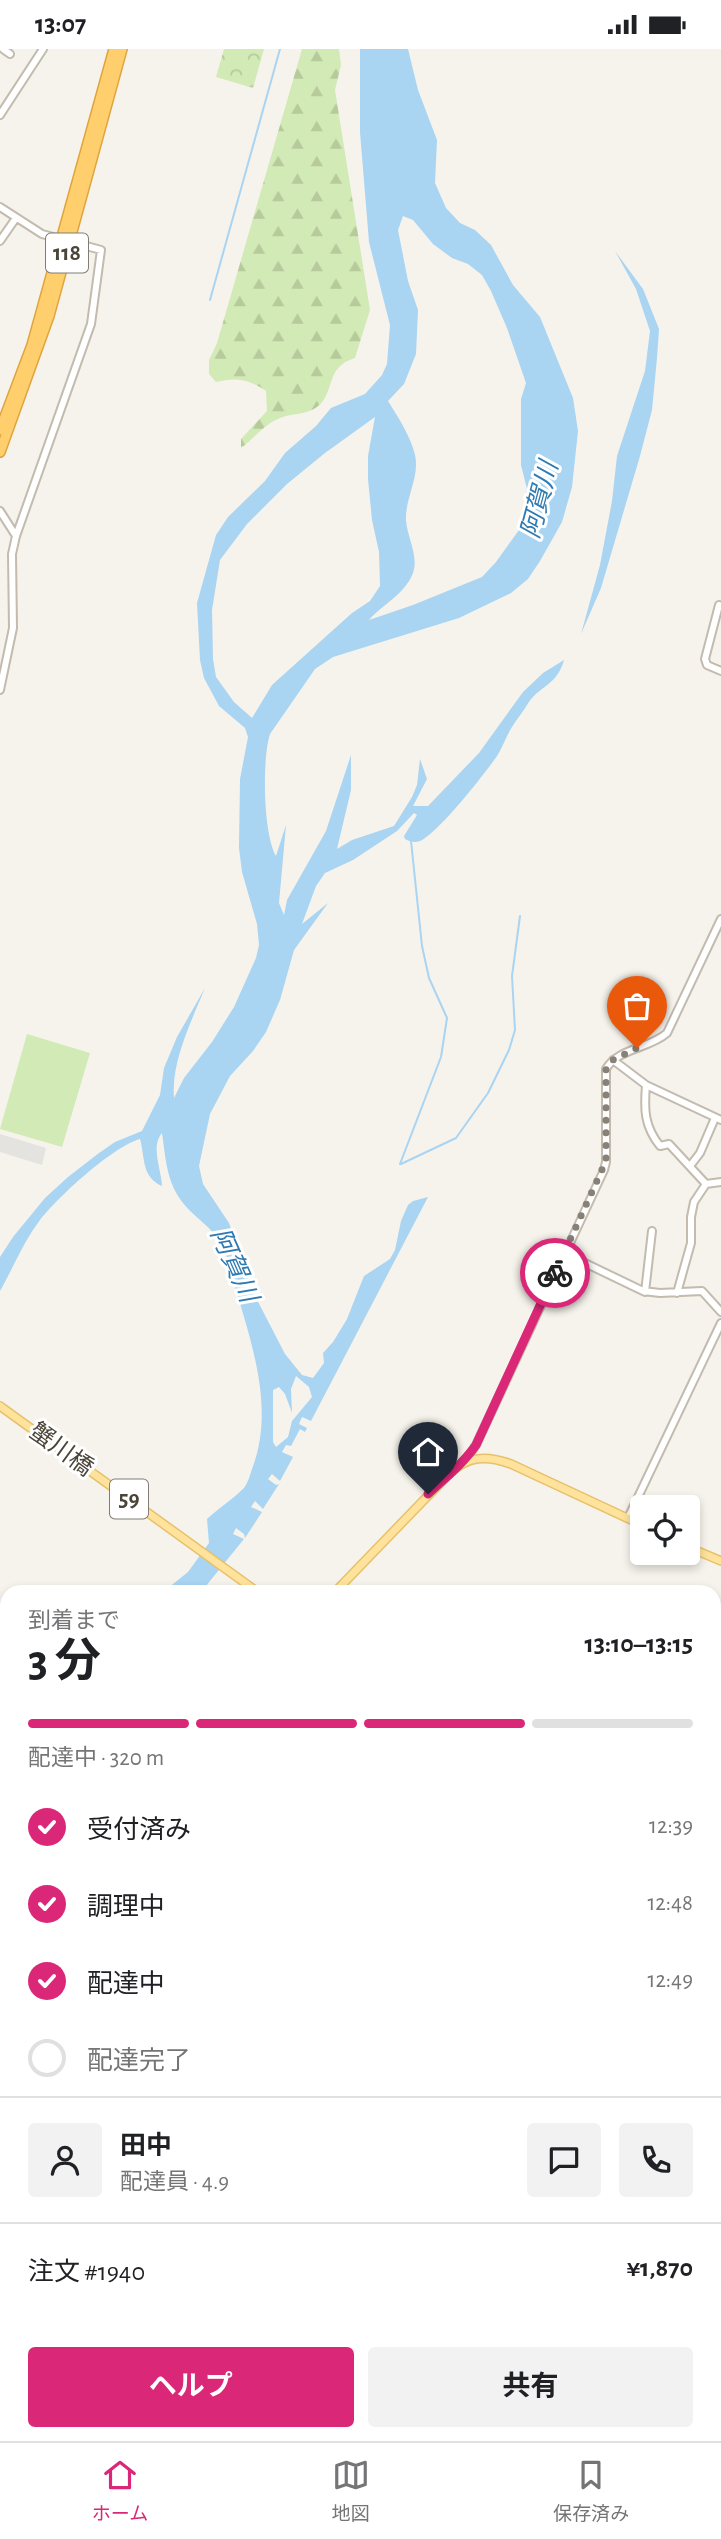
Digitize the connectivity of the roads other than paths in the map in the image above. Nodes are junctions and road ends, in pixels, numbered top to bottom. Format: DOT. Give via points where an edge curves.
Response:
graph roads {
  1 [pos="3,49"];
  2 [pos="43,49"];
  3 [pos="114,49"];
  4 [pos="122,49"];
  5 [pos="10,54"];
  6 [pos="0,115"];
  7 [pos="0,207"];
  8 [pos="16,218"];
  9 [pos="66,240"];
  10 [pos="0,241"];
  11 [pos="0,430"];
  12 [pos="0,452"];
  13 [pos="0,511"];
  14 [pos="16,536"];
  15 [pos="719,605"];
  16 [pos="721,671"];
  17 [pos="0,690"];
  18 [pos="721,919"];
  19 [pos="613,1060"];
  20 [pos="646,1085"];
  21 [pos="718,1119"];
  22 [pos="690,1166"];
  23 [pos="721,1182"];
  24 [pos="706,1184"];
  25 [pos="652,1231"];
  26 [pos="564,1253"];
  27 [pos="645,1292"];
  28 [pos="677,1293"];
  29 [pos="721,1312"];
  30 [pos="721,1323"];
  31 [pos="0,1406"];
  32 [pos="465,1461"];
  33 [pos="628,1518"];
  34 [pos="700,1552"];
  35 [pos="721,1561"];
  36 [pos="248,1585"];
  37 [pos="342,1585"];
  1 -- 5 [label="street"];
  2 -- 6 [label="street"];
  3 -- 9 [label="highway, 118"];
  4 -- 9 [label="highway, 118"];
  7 -- 8 [label="street"];
  8 -- 9 [label="street" via="42,234"];
  8 -- 10 [label="street"];
  9 -- 11 [label="highway, 118"];
  9 -- 12 [label="highway, 118" via="49,316"];
  9 -- 14 [label="street" via="101,250 91,324"];
  13 -- 14 [label="street"];
  14 -- 17 [label="street" via="13,628"];
  15 -- 16 [label="street" via="705,659 707,665"];
  18 -- 19 [label="street" via="667,1033"];
  19 -- 20 [label="street"];
  19 -- 26 [label="street" via="605,1073 606,1161"];
  20 -- 21 [label="street"];
  20 -- 22 [label="street" via="648,1128 660,1146 669,1144"];
  21 -- 22 [label="street"];
  22 -- 24 [label="street"];
  23 -- 24 [label="street"];
  24 -- 28 [label="street" via="694,1202 691,1243"];
  25 -- 27 [label="street"];
  26 -- 27 [label="street"];
  26 -- 32 [label="street"];
  27 -- 28 [label="street"];
  28 -- 29 [label="street" via="702,1291"];
  30 -- 33 [label="street"];
  31 -- 36 [label="main road, 蟹川橋 / 59"];
  32 -- 33 [label="main road" via="489,1457 511,1464"];
  32 -- 37 [label="main road"];
  34 -- 35 [label="main road"];
}
